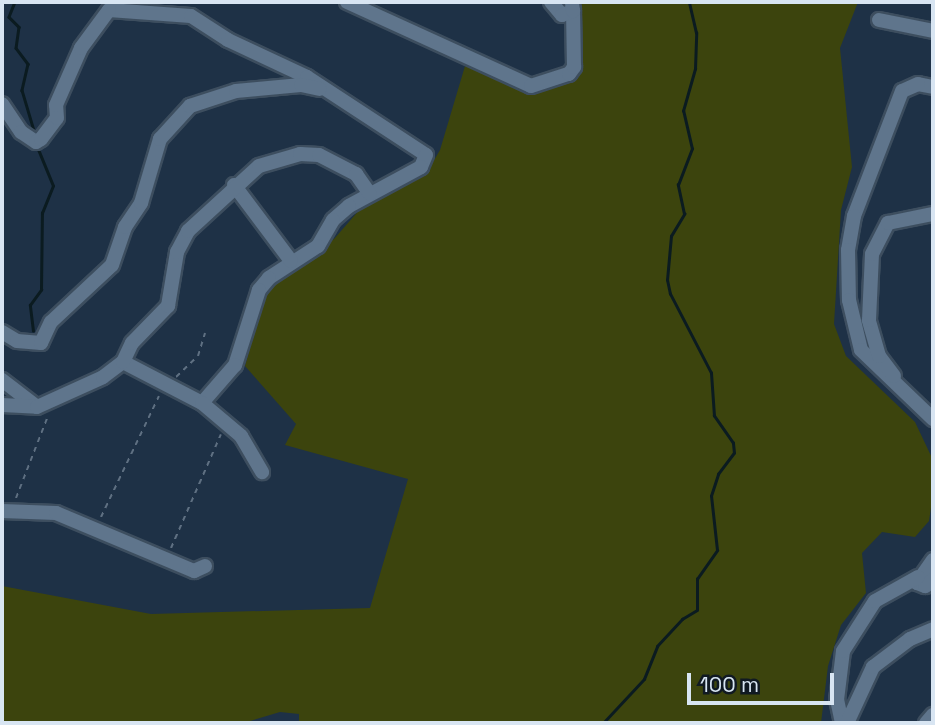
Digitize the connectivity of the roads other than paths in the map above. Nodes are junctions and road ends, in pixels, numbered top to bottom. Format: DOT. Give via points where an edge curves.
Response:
graph roads {
  1 [pos="347,2"];
  2 [pos="551,2"];
  3 [pos="108,6"];
  4 [pos="572,7"];
  5 [pos="879,20"];
  6 [pos="933,31"];
  7 [pos="933,88"];
  8 [pos="328,91"];
  9 [pos="2,104"];
  10 [pos="234,186"];
  11 [pos="370,194"];
  12 [pos="933,214"];
  13 [pos="291,261"];
  14 [pos="2,332"];
  15 [pos="123,362"];
  16 [pos="2,380"];
  17 [pos="906,390"];
  18 [pos="202,403"];
  19 [pos="2,405"];
  20 [pos="37,407"];
  21 [pos="933,419"];
  22 [pos="262,472"];
  23 [pos="6,511"];
  24 [pos="933,560"];
  25 [pos="205,566"];
  26 [pos="926,579"];
  27 [pos="933,629"];
  28 [pos="933,715"];
  29 [pos="845,723"];
  30 [pos="926,723"];
  1 -- 4 [label="street" via="531,86 569,74 574,67"];
  2 -- 4 [label="street" via="562,15"];
  3 -- 8 [label="street" via="191,16 196,23"];
  3 -- 9 [label="street" via="81,48 56,105 57,118 41,139 36,142 21,132"];
  5 -- 6 [label="street"];
  7 -- 17 [label="street" via="918,84 902,91 854,216 848,250 849,300 861,350 890,381"];
  8 -- 11 [label="street" via="426,155 421,167"];
  8 -- 14 [label="street" via="301,85 236,91 190,106 160,139 141,203 125,227 112,265 51,322 41,344 17,341"];
  10 -- 11 [label="street" via="275,158 319,155 356,174"];
  10 -- 13 [label="street"];
  10 -- 15 [label="street" via="180,242 168,306 132,343"];
  11 -- 13 [label="street" via="333,220 318,246"];
  12 -- 17 [label="street" via="888,223 872,254 868,303 873,337 879,356"];
  13 -- 18 [label="street" via="259,289 235,365"];
  15 -- 18 [label="street"];
  15 -- 20 [label="street" via="103,377"];
  16 -- 20 [label="street"];
  17 -- 21 [label="street"];
  18 -- 22 [label="street" via="241,436"];
  19 -- 20 [label="street"];
  23 -- 25 [label="street" via="56,513 194,571"];
  24 -- 26 [label="street"];
  26 -- 29 [label="street" via="875,601 843,651 837,700"];
  27 -- 29 [label="street" via="910,639 873,667"];
  28 -- 30 [label="street"];
}
